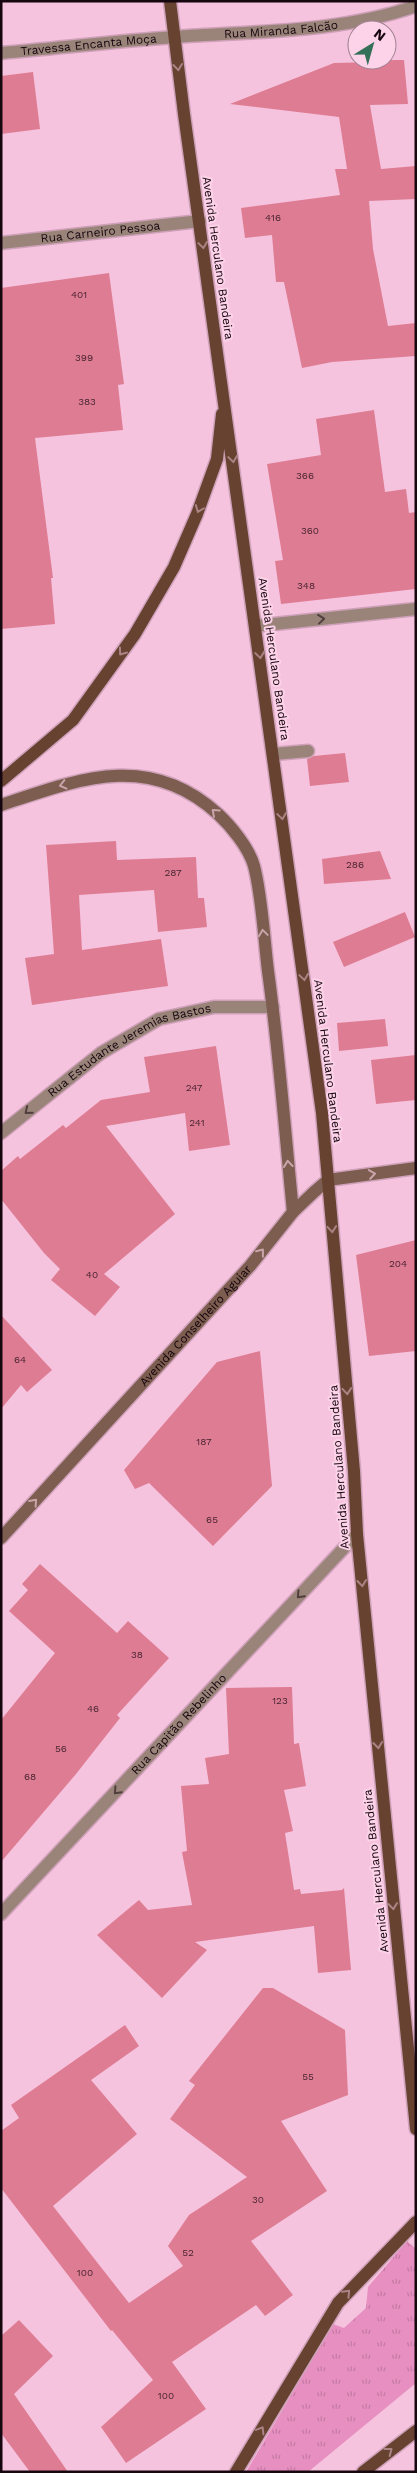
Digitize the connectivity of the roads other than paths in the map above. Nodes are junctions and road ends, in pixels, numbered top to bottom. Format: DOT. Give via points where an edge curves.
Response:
graph roads {
  1 [pos="170,1"];
  2 [pos="416,6"];
  3 [pos="174,37"];
  4 [pos="1,53"];
  5 [pos="200,221"];
  6 [pos="1,243"];
  7 [pos="224,394"];
  8 [pos="416,609"];
  9 [pos="256,626"];
  10 [pos="308,751"];
  11 [pos="274,754"];
  12 [pos="1,781"];
  13 [pos="1,805"];
  14 [pos="273,1007"];
  15 [pos="1,1133"];
  16 [pos="416,1168"];
  17 [pos="328,1180"];
  18 [pos="293,1212"];
  19 [pos="357,1534"];
  20 [pos="1,1538"];
  21 [pos="1,1914"];
  22 [pos="416,2129"];
  23 [pos="416,2222"];
  24 [pos="416,2431"];
  25 [pos="236,2472"];
  26 [pos="363,2472"];
  1 -- 3 [label="main road, Avenida Herculano Bandeira"];
  2 -- 3 [label="street, Rua Miranda Falcão" via="339,24 282,31"];
  3 -- 4 [label="street, Travessa Encanta Moça"];
  3 -- 5 [label="main road, Avenida Herculano Bandeira, one-way"];
  5 -- 6 [label="street, Rua Carneiro Pessoa"];
  5 -- 7 [label="main road, Avenida Herculano Bandeira, one-way"];
  7 -- 9 [label="main road, Avenida Herculano Bandeira, one-way"];
  7 -- 12 [label="main road, one-way" via="217,459 174,567 135,634 72,720"];
  9 -- 8 [label="street, one-way"];
  9 -- 11 [label="main road, Avenida Herculano Bandeira, one-way"];
  10 -- 11 [label="street"];
  11 -- 17 [label="main road, Avenida Herculano Bandeira, one-way" via="322,1112"];
  14 -- 13 [label="main road, one-way" via="254,865 232,828 201,799 162,780 118,775 64,784"];
  14 -- 15 [label="street, Rua Estudante Jeremias Bastos, one-way" via="214,1008 159,1019 101,1052"];
  18 -- 14 [label="main road, one-way"];
  17 -- 16 [label="main road, one-way"];
  17 -- 18 [label="main road, Avenida Conselheiro Aguiar"];
  17 -- 19 [label="main road, Avenida Herculano Bandeira, one-way"];
  20 -- 18 [label="main road, Avenida Conselheiro Aguiar, one-way" via="250,1266"];
  19 -- 21 [label="street, Rua Capitão Rebelinho, one-way"];
  19 -- 22 [label="main road, Avenida Herculano Bandeira, one-way"];
  25 -- 23 [label="main road, one-way" via="338,2303"];
  26 -- 24 [label="main road, one-way"];
}
